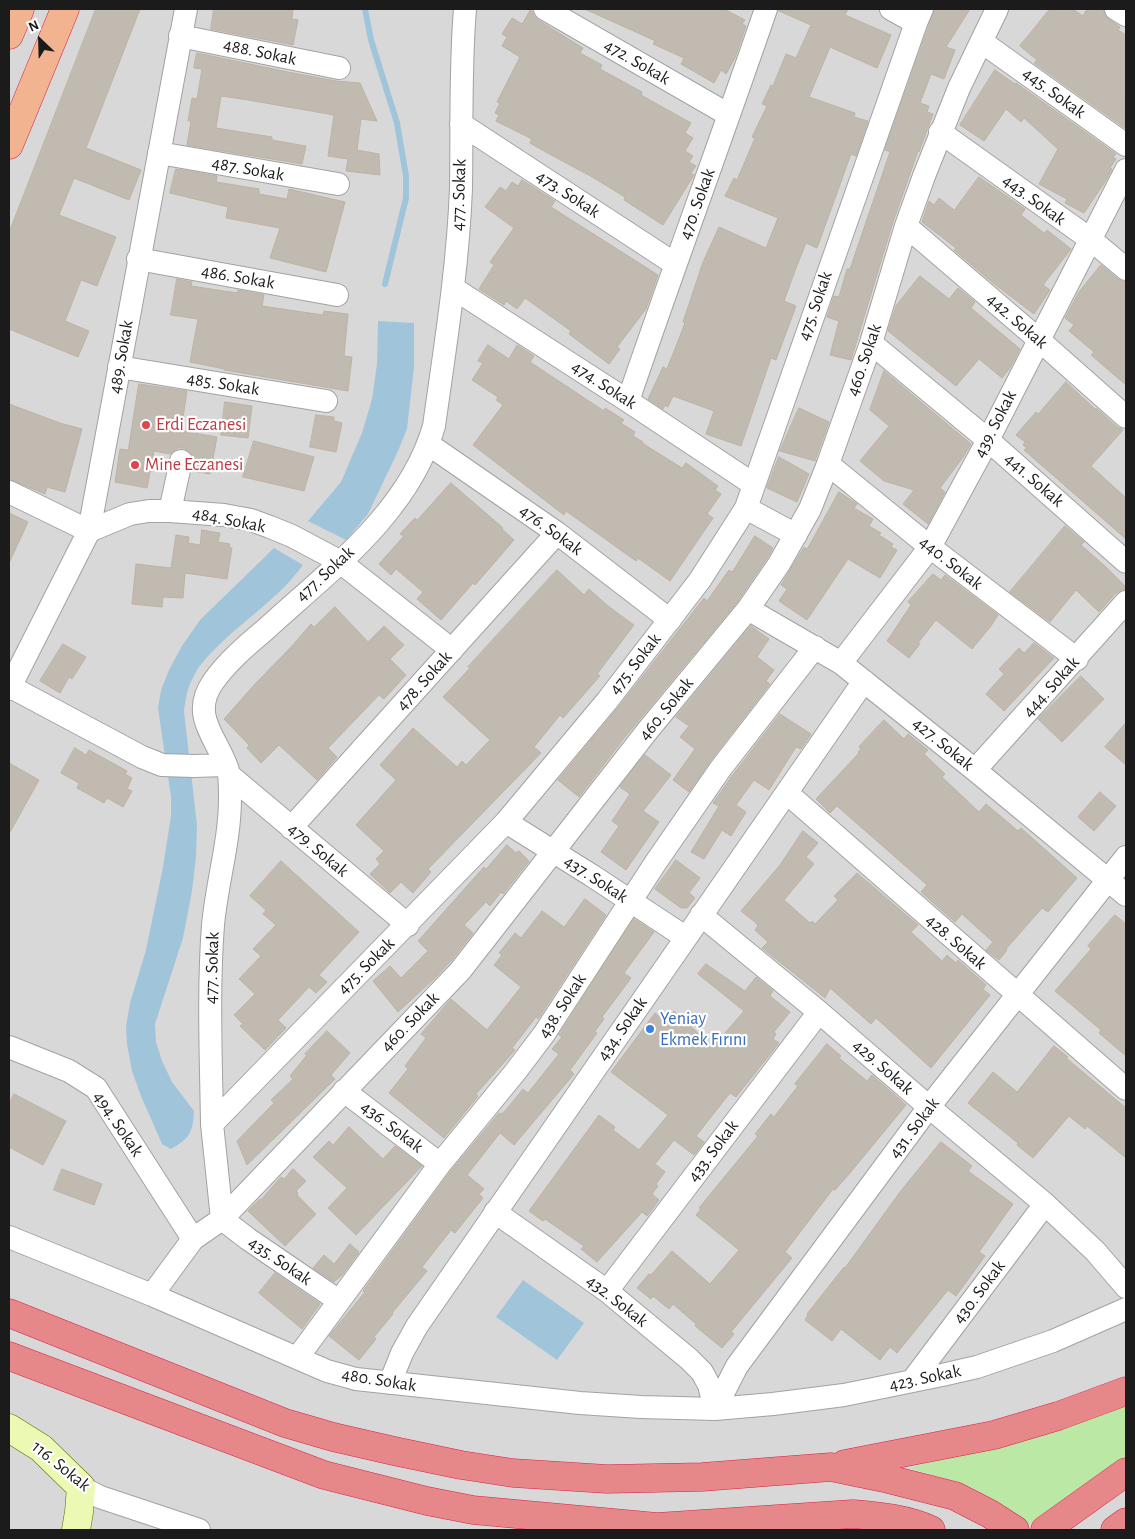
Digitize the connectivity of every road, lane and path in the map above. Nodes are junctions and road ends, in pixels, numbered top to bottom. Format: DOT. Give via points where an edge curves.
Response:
graph roads {
  1 [pos="65,9"];
  2 [pos="186,9"];
  3 [pos="465,9"];
  4 [pos="545,9"];
  5 [pos="766,9"];
  6 [pos="891,9"];
  7 [pos="997,9"];
  8 [pos="1116,9"];
  9 [pos="1126,15"];
  10 [pos="919,16"];
  11 [pos="180,36"];
  12 [pos="982,42"];
  13 [pos="339,68"];
  14 [pos="729,115"];
  15 [pos="460,124"];
  16 [pos="940,132"];
  17 [pos="9,145"];
  18 [pos="1126,145"];
  19 [pos="159,153"];
  20 [pos="1126,170"];
  21 [pos="338,184"];
  22 [pos="906,226"];
  23 [pos="1090,240"];
  24 [pos="138,259"];
  25 [pos="675,264"];
  26 [pos="1126,269"];
  27 [pos="453,288"];
  28 [pos="337,296"];
  29 [pos="1038,339"];
  30 [pos="871,343"];
  31 [pos="119,367"];
  32 [pos="326,400"];
  33 [pos="628,400"];
  34 [pos="1126,417"];
  35 [pos="988,440"];
  36 [pos="428,444"];
  37 [pos="180,461"];
  38 [pos="828,464"];
  39 [pos="753,484"];
  40 [pos="9,492"];
  41 [pos="746,508"];
  42 [pos="170,511"];
  43 [pos="89,531"];
  44 [pos="556,533"];
  45 [pos="796,536"];
  46 [pos="930,547"];
  47 [pos="339,561"];
  48 [pos="1126,562"];
  49 [pos="1126,602"];
  50 [pos="748,609"];
  51 [pos="670,620"];
  52 [pos="815,647"];
  53 [pos="452,650"];
  54 [pos="1077,658"];
  55 [pos="841,663"];
  56 [pos="864,681"];
  57 [pos="9,687"];
  58 [pos="227,770"];
  59 [pos="975,770"];
  60 [pos="787,793"];
  61 [pos="506,822"];
  62 [pos="291,828"];
  63 [pos="554,851"];
  64 [pos="1126,856"];
  65 [pos="1107,879"];
  66 [pos="1126,895"];
  67 [pos="630,901"];
  68 [pos="701,915"];
  69 [pos="408,925"];
  70 [pos="685,937"];
  71 [pos="1017,995"];
  72 [pos="819,1012"];
  73 [pos="9,1047"];
  74 [pos="1126,1089"];
  75 [pos="344,1091"];
  76 [pos="929,1107"];
  77 [pos="212,1124"];
  78 [pos="440,1164"];
  79 [pos="1046,1204"];
  80 [pos="495,1212"];
  81 [pos="222,1220"];
  82 [pos="9,1237"];
  83 [pos="193,1239"];
  84 [pos="1126,1287"];
  85 [pos="607,1291"];
  86 [pos="152,1295"];
  87 [pos="339,1301"];
  88 [pos="1126,1309"];
  89 [pos="9,1313"];
  90 [pos="9,1356"];
  91 [pos="298,1357"];
  92 [pos="912,1381"];
  93 [pos="390,1383"];
  94 [pos="1126,1391"];
  95 [pos="714,1409"];
  96 [pos="9,1428"];
  97 [pos="831,1467"];
  98 [pos="1126,1472"];
  99 [pos="81,1487"];
  100 [pos="1126,1522"];
  101 [pos="662,1529"];
  102 [pos="76,1530"];
  103 [pos="199,1530"];
  104 [pos="931,1530"];
  105 [pos="1014,1530"];
  106 [pos="1045,1530"];
  107 [pos="1115,1530"];
  1 -- 17 [label="highway"];
  2 -- 11 [label="street, 489. Sokak"];
  3 -- 15 [label="street, 477. Sokak"];
  4 -- 14 [label="street, 472. Sokak"];
  5 -- 14 [label="street, 470. Sokak"];
  6 -- 10 [label="street"];
  7 -- 12 [label="street, 460. Sokak"];
  8 -- 9 [label="street"];
  10 -- 39 [label="street, 475. Sokak"];
  11 -- 13 [label="street, 488. Sokak"];
  11 -- 19 [label="street, 489. Sokak"];
  12 -- 16 [label="street, 460. Sokak"];
  12 -- 18 [label="street, 445. Sokak"];
  14 -- 25 [label="street, 470. Sokak"];
  15 -- 25 [label="street, 473. Sokak"];
  15 -- 27 [label="street, 477. Sokak" via="461,188"];
  16 -- 22 [label="street, 460. Sokak"];
  16 -- 23 [label="street, 443. Sokak"];
  19 -- 21 [label="street, 487. Sokak"];
  19 -- 24 [label="street, 489. Sokak"];
  20 -- 23 [label="street, 439. Sokak"];
  22 -- 29 [label="street, 442. Sokak"];
  22 -- 30 [label="street, 460. Sokak"];
  23 -- 26 [label="street, 443. Sokak"];
  23 -- 29 [label="street, 439. Sokak"];
  24 -- 28 [label="street, 486. Sokak"];
  24 -- 31 [label="street, 489. Sokak"];
  25 -- 33 [label="street, 470. Sokak"];
  27 -- 33 [label="street, 474. Sokak"];
  27 -- 36 [label="street, 477. Sokak" via="434,426"];
  29 -- 34 [label="street, 442. Sokak"];
  29 -- 35 [label="street, 439. Sokak"];
  30 -- 35 [label="street, 441. Sokak"];
  30 -- 38 [label="street, 460. Sokak"];
  31 -- 32 [label="street, 485. Sokak"];
  31 -- 43 [label="street, 489. Sokak"];
  33 -- 39 [label="street, 474. Sokak"];
  35 -- 46 [label="street, 439. Sokak"];
  35 -- 48 [label="street, 441. Sokak"];
  36 -- 44 [label="street, 476. Sokak"];
  36 -- 47 [label="street, 477. Sokak" via="405,490 391,509"];
  37 -- 42 [label="street"];
  38 -- 45 [label="street, 460. Sokak"];
  38 -- 46 [label="street, 440. Sokak"];
  39 -- 41 [label="street, 475. Sokak"];
  40 -- 43 [label="street"];
  41 -- 45 [label="street"];
  41 -- 51 [label="street, 475. Sokak"];
  42 -- 43 [label="street, 484. Sokak" via="130,514"];
  42 -- 47 [label="street, 484. Sokak" via="251,520 292,536"];
  43 -- 57 [label="street, 489. Sokak"];
  44 -- 51 [label="street, 476. Sokak"];
  44 -- 53 [label="street, 478. Sokak"];
  45 -- 50 [label="street, 460. Sokak"];
  46 -- 54 [label="street, 440. Sokak"];
  46 -- 55 [label="street, 439. Sokak"];
  47 -- 53 [label="street, 484. Sokak"];
  47 -- 58 [label="street, 477. Sokak" via="232,660 212,683 203,702 204,719"];
  49 -- 54 [label="street, 444. Sokak"];
  50 -- 52 [label="street, 427. Sokak"];
  50 -- 63 [label="street, 460. Sokak"];
  51 -- 61 [label="street, 475. Sokak"];
  52 -- 55 [label="street, 427. Sokak"];
  52 -- 67 [label="street, 438. Sokak" via="721,768"];
  53 -- 62 [label="street, 478. Sokak"];
  54 -- 59 [label="street, 444. Sokak"];
  55 -- 56 [label="street, 427. Sokak"];
  56 -- 59 [label="street, 427. Sokak"];
  56 -- 60 [label="street, 434. Sokak"];
  57 -- 58 [label="street" via="142,757 162,764"];
  58 -- 62 [label="street, 479. Sokak"];
  58 -- 77 [label="street, 477. Sokak" via="230,798 227,835 213,923"];
  59 -- 65 [label="street, 427. Sokak"];
  60 -- 68 [label="street, 434. Sokak"];
  60 -- 71 [label="street, 428. Sokak"];
  61 -- 63 [label="street, 437. Sokak"];
  61 -- 69 [label="street, 475. Sokak"];
  62 -- 69 [label="street, 479. Sokak"];
  63 -- 67 [label="street, 437. Sokak"];
  63 -- 75 [label="street, 460. Sokak" via="460,971"];
  64 -- 65 [label="street, 431. Sokak"];
  65 -- 66 [label="street, 427. Sokak"];
  65 -- 71 [label="street, 431. Sokak"];
  67 -- 70 [label="street, 437. Sokak"];
  67 -- 78 [label="street, 438. Sokak" via="544,1034"];
  68 -- 70 [label="street, 434. Sokak"];
  68 -- 72 [label="street, 429. Sokak"];
  69 -- 77 [label="street, 475. Sokak"];
  70 -- 80 [label="street, 434. Sokak"];
  71 -- 74 [label="street, 428. Sokak"];
  71 -- 76 [label="street, 431. Sokak"];
  72 -- 76 [label="street, 429. Sokak"];
  72 -- 85 [label="street, 433. Sokak"];
  73 -- 83 [label="street, 494. Sokak" via="69,1071 96,1088"];
  75 -- 78 [label="street, 436. Sokak"];
  75 -- 81 [label="street, 460. Sokak"];
  76 -- 79 [label="street, 429. Sokak"];
  76 -- 95 [label="street, 431. Sokak" via="737,1366"];
  77 -- 81 [label="street"];
  78 -- 87 [label="street, 438. Sokak"];
  79 -- 84 [label="street, 429. Sokak" via="1095,1251"];
  79 -- 92 [label="street, 430. Sokak"];
  80 -- 85 [label="street, 432. Sokak"];
  80 -- 93 [label="street, 434. Sokak" via="417,1326"];
  81 -- 83 [label="street, 460. Sokak"];
  81 -- 87 [label="street, 435. Sokak"];
  82 -- 86 [label="street, 480. Sokak"];
  83 -- 86 [label="street, 460. Sokak"];
  85 -- 95 [label="street, 432. Sokak" via="702,1372 709,1385"];
  86 -- 91 [label="street, 480. Sokak"];
  87 -- 91 [label="street, 438. Sokak"];
  88 -- 92 [label="street, 423. Sokak" via="1011,1356"];
  89 -- 97 [label="highway" via="285,1423 332,1437 461,1465 513,1473 607,1479 702,1477"];
  90 -- 101 [label="highway" via="324,1475 377,1490 473,1510"];
  91 -- 93 [label="street, 480. Sokak" via="327,1371"];
  92 -- 95 [label="street, 423. Sokak" via="844,1395"];
  93 -- 95 [label="street, 480. Sokak" via="580,1403"];
  94 -- 97 [label="highway" via="994,1435"];
  96 -- 99 [label="main road, 116. Sokak" via="41,1448"];
  97 -- 105 [label="highway" via="955,1496"];
  98 -- 106 [label="highway"];
  99 -- 102 [label="main road"];
  99 -- 103 [label="street, 116. Sokak" via="100,1497"];
  100 -- 107 [label="highway"];
  101 -- 104 [label="highway" via="853,1514 901,1520"];
}
